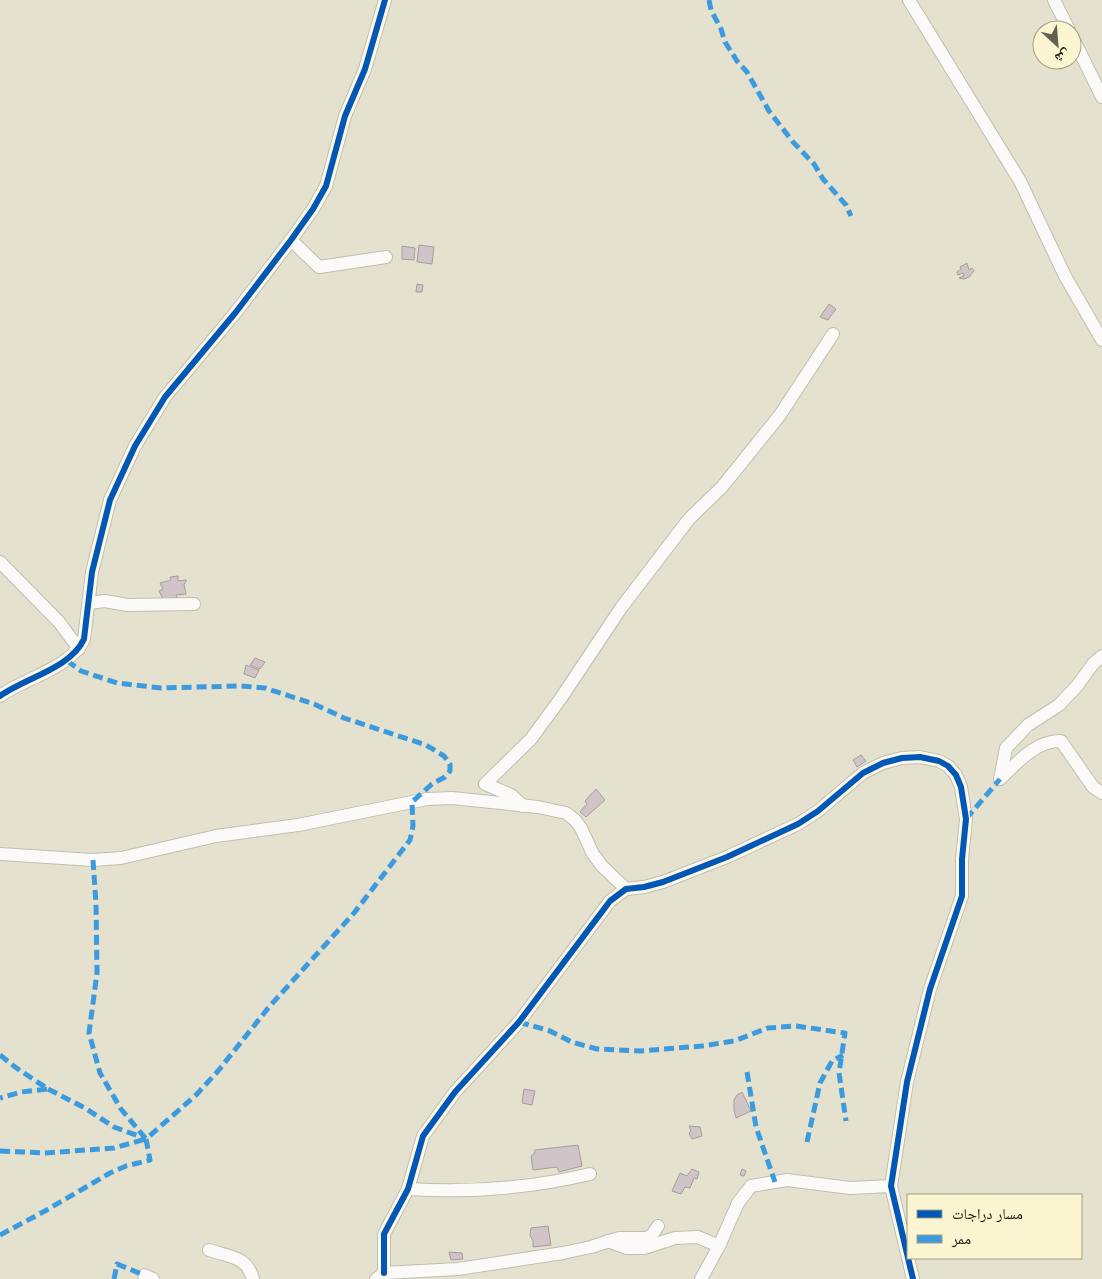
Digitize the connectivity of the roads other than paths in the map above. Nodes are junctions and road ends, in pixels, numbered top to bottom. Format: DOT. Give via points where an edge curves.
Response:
graph roads {
  1 [pos="385,0"];
  2 [pos="910,0"];
  3 [pos="1054,0"];
  4 [pos="1064,20"];
  5 [pos="1082,56"];
  6 [pos="1102,97"];
  7 [pos="291,240"];
  8 [pos="386,257"];
  9 [pos="834,334"];
  10 [pos="1102,340"];
  11 [pos="0,562"];
  12 [pos="88,603"];
  13 [pos="194,604"];
  14 [pos="79,649"];
  15 [pos="1102,656"];
  16 [pos="0,696"];
  17 [pos="1102,793"];
  18 [pos="523,806"];
  19 [pos="0,854"];
  20 [pos="626,888"];
  21 [pos="590,1174"];
  22 [pos="891,1186"];
  23 [pos="408,1188"];
  24 [pos="658,1226"];
  25 [pos="608,1241"];
  26 [pos="719,1246"];
  27 [pos="209,1250"];
  28 [pos="907,1254"];
  29 [pos="908,1259"];
  30 [pos="380,1276"];
  31 [pos="253,1279"];
  32 [pos="701,1279"];
  33 [pos="913,1279"];
  1 -- 7 [label="street" via="365,69 345,116 326,186"];
  2 -- 10 [label="street" via="1020,181 1065,276"];
  3 -- 4 [label="street"];
  5 -- 6 [label="street"];
  7 -- 8 [label="street" via="319,267"];
  7 -- 12 [label="street" via="165,397 135,446 110,500 92,572"];
  9 -- 18 [label="street" via="780,415 722,487 689,519 621,608 531,739 485,784 512,795"];
  11 -- 14 [label="street" via="53,615"];
  12 -- 13 [label="street"];
  12 -- 14 [label="street" via="84,639"];
  14 -- 16 [label="street" via="59,664"];
  15 -- 17 [label="street" via="1059,705 1028,725 1006,748 1000,779 1033,749 1061,741 1094,787"];
  18 -- 19 [label="street" via="452,798 427,799 298,825 216,836 121,858 93,860"];
  18 -- 20 [label="street" via="560,810 571,816 602,866"];
  20 -- 22 [label="street" via="663,882 798,824 863,773 883,763 920,757 948,766 961,788 966,819 962,896 930,989 907,1082"];
  20 -- 23 [label="street" via="610,901 519,1022 455,1092 424,1136"];
  21 -- 23 [label="street" via="518,1187 436,1191"];
  22 -- 26 [label="street" via="850,1188 787,1180 751,1186 738,1203"];
  22 -- 28 [label="street"];
  23 -- 30 [label="street" via="384,1234"];
  24 -- 25 [label="street" via="646,1238 622,1237"];
  25 -- 26 [label="street" via="626,1248 644,1248 674,1238 698,1237"];
  25 -- 30 [label="street" via="591,1247 458,1269"];
  26 -- 32 [label="street"];
  27 -- 31 [label="street" via="241,1260"];
  29 -- 33 [label="street"];
}
